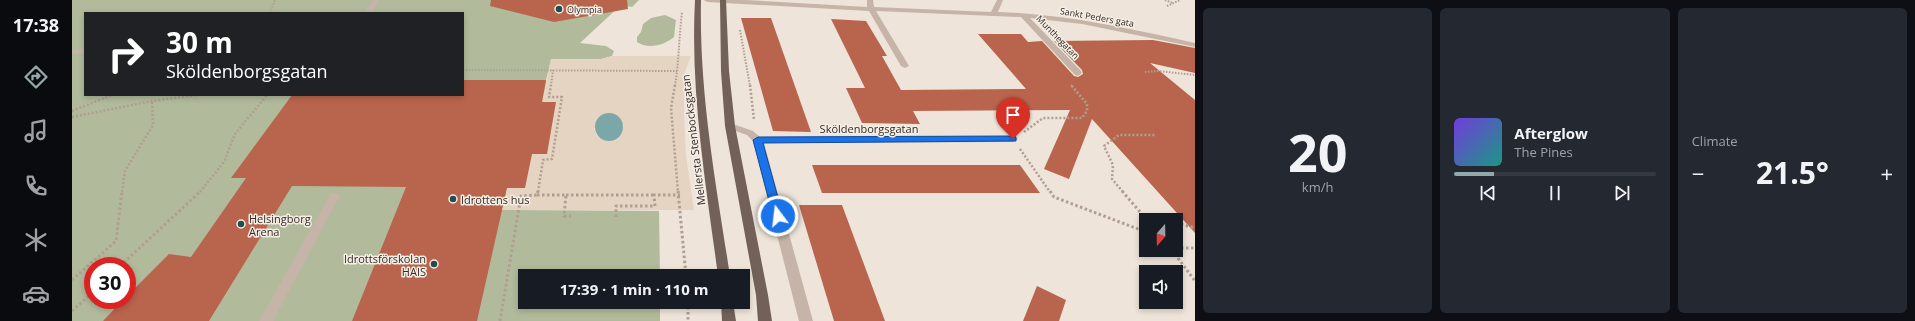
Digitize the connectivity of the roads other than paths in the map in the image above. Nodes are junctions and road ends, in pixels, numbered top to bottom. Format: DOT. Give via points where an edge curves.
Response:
graph roads {
  1 [pos="376,0"];
  2 [pos="698,0"];
  3 [pos="707,0"];
  4 [pos="723,0"];
  5 [pos="870,0"];
  6 [pos="1000,0"];
  7 [pos="871,9"];
  8 [pos="369,12"];
  9 [pos="994,13"];
  10 [pos="1023,15"];
  11 [pos="1195,45"];
  12 [pos="84,51"];
  13 [pos="72,52"];
  14 [pos="905,66"];
  15 [pos="1078,73"];
  16 [pos="730,126"];
  17 [pos="1013,139"];
  18 [pos="758,140"];
  19 [pos="334,197"];
  20 [pos="723,269"];
  21 [pos="728,309"];
  22 [pos="266,321"];
  23 [pos="729,321"];
  24 [pos="765,321"];
  25 [pos="806,321"];
  1 -- 8 [label="street"];
  2 -- 20 [label="main road, Mellersta Stenbocksgatan" via="700,98"];
  3 -- 4 [label="street, Sankt Peders gata"];
  4 -- 7 [label="street, Sankt Peders gata"];
  4 -- 16 [label="main road"];
  5 -- 7 [label="street"];
  6 -- 9 [label="street"];
  7 -- 9 [label="street, Sankt Peders gata"];
  7 -- 14 [label="street"];
  9 -- 10 [label="street, Sankt Peders gata"];
  10 -- 11 [label="street, Sankt Peders gata" via="1082,22"];
  10 -- 15 [label="street, Munthegatan"];
  12 -- 13 [label="street"];
  16 -- 18 [label="street" via="750,133"];
  16 -- 24 [label="main road"];
  17 -- 18 [label="street, Sköldenborgsgatan"];
  18 -- 25 [label="street"];
  19 -- 22 [label="street"];
  21 -- 23 [label="main road"];
}
